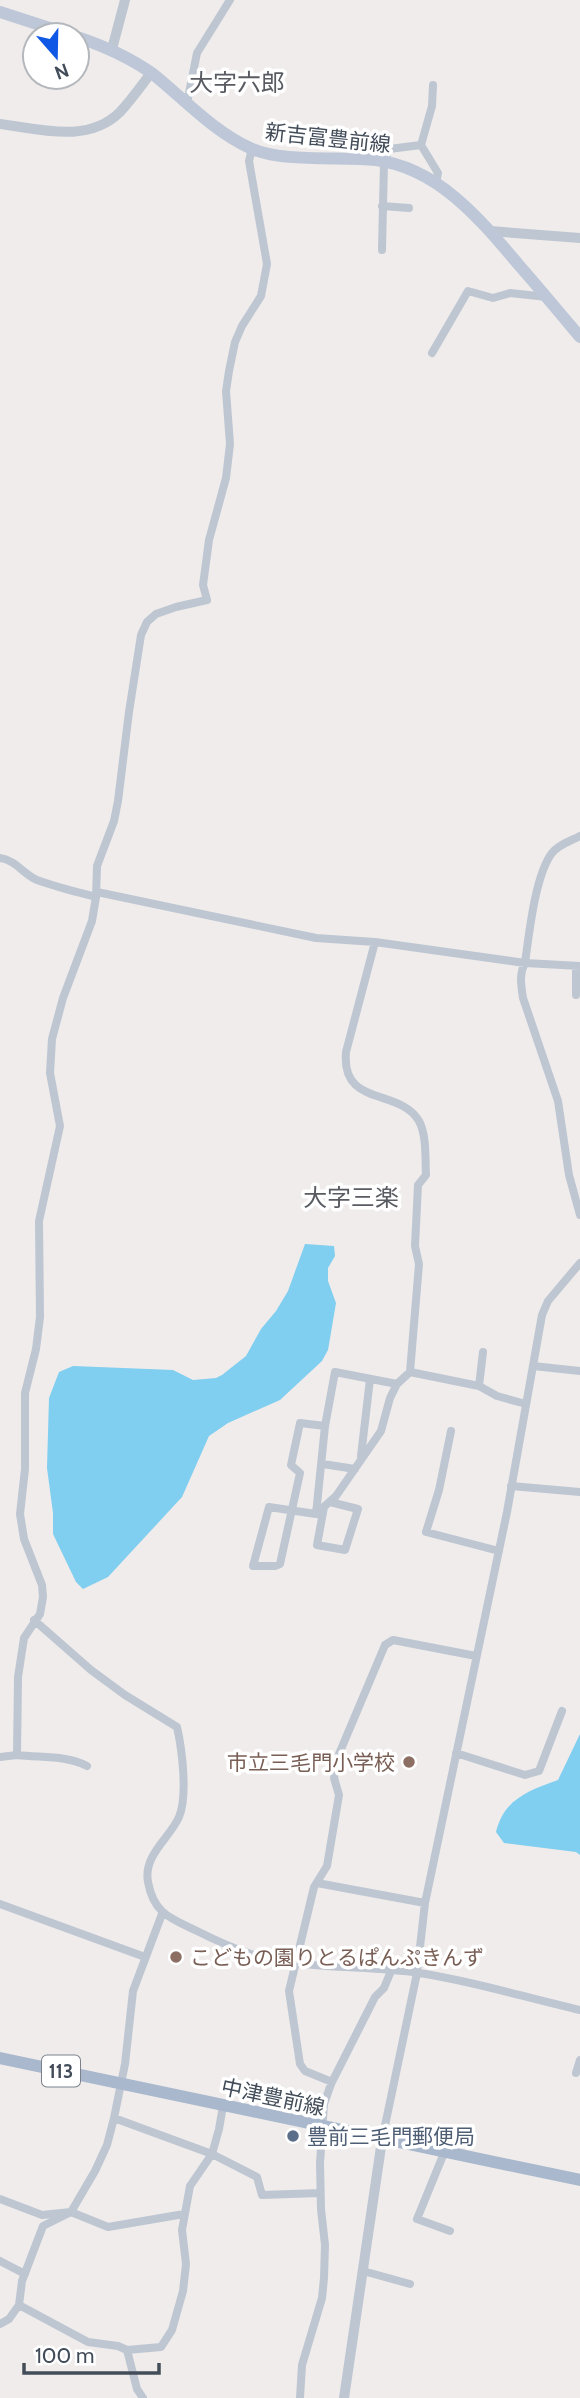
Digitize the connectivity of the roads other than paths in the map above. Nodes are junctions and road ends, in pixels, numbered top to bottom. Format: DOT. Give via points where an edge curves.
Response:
graph roads {
  1 [pos="125,0"];
  2 [pos="230,0"];
  3 [pos="0,12"];
  4 [pos="28,21"];
  5 [pos="91,42"];
  6 [pos="112,49"];
  7 [pos="151,73"];
  8 [pos="433,85"];
  9 [pos="187,103"];
  10 [pos="0,124"];
  11 [pos="421,145"];
  12 [pos="252,149"];
  13 [pos="384,162"];
  14 [pos="436,183"];
  15 [pos="382,206"];
  16 [pos="409,208"];
  17 [pos="490,231"];
  18 [pos="580,238"];
  19 [pos="382,250"];
  20 [pos="547,298"];
  21 [pos="580,337"];
  22 [pos="432,353"];
  23 [pos="580,836"];
  24 [pos="0,858"];
  25 [pos="96,895"];
  26 [pos="375,942"];
  27 [pos="525,963"];
  28 [pos="578,966"];
  29 [pos="576,995"];
  30 [pos="580,1215"];
  31 [pos="580,1263"];
  32 [pos="572,1272"];
  33 [pos="580,1279"];
  34 [pos="483,1352"];
  35 [pos="533,1366"];
  36 [pos="580,1371"];
  37 [pos="410,1372"];
  38 [pos="370,1379"];
  39 [pos="397,1384"];
  40 [pos="478,1386"];
  41 [pos="526,1404"];
  42 [pos="325,1426"];
  43 [pos="451,1431"];
  44 [pos="361,1458"];
  45 [pos="323,1464"];
  46 [pos="355,1469"];
  47 [pos="511,1486"];
  48 [pos="580,1492"];
  49 [pos="327,1504"];
  50 [pos="293,1512"];
  51 [pos="316,1514"];
  52 [pos="499,1551"];
  53 [pos="34,1620"];
  54 [pos="475,1656"];
  55 [pos="562,1712"];
  56 [pos="456,1753"];
  57 [pos="17,1755"];
  58 [pos="0,1757"];
  59 [pos="87,1766"];
  60 [pos="317,1882"];
  61 [pos="425,1903"];
  62 [pos="0,1904"];
  63 [pos="162,1914"];
  64 [pos="145,1957"];
  65 [pos="296,1963"];
  66 [pos="391,1971"];
  67 [pos="417,1973"];
  68 [pos="580,2010"];
  69 [pos="0,2059"];
  70 [pos="580,2060"];
  71 [pos="576,2073"];
  72 [pos="332,2082"];
  73 [pos="121,2083"];
  74 [pos="223,2106"];
  75 [pos="114,2118"];
  76 [pos="324,2126"];
  77 [pos="382,2140"];
  78 [pos="444,2153"];
  79 [pos="212,2154"];
  80 [pos="580,2180"];
  81 [pos="320,2193"];
  82 [pos="0,2199"];
  83 [pos="71,2212"];
  84 [pos="184,2214"];
  85 [pos="450,2231"];
  86 [pos="0,2261"];
  87 [pos="363,2272"];
  88 [pos="25,2274"];
  89 [pos="410,2284"];
  90 [pos="19,2305"];
  91 [pos="0,2325"];
  92 [pos="127,2350"];
  93 [pos="143,2398"];
  94 [pos="300,2398"];
  95 [pos="344,2398"];
  1 -- 6 [label="street"];
  2 -- 9 [label="street" via="197,53"];
  3 -- 4 [label="main road"];
  5 -- 6 [label="main road, 新吉富豊前線"];
  6 -- 7 [label="main road, 新吉富豊前線"];
  7 -- 9 [label="main road, 新吉富豊前線"];
  7 -- 10 [label="street" via="120,112 96,128 66,132"];
  8 -- 11 [label="street"];
  9 -- 12 [label="main road, 新吉富豊前線"];
  11 -- 13 [label="street" via="389,149"];
  11 -- 14 [label="street" via="438,173"];
  12 -- 13 [label="main road, 新吉富豊前線"];
  12 -- 25 [label="street" via="249,160 267,264 261,296 242,326 229,371 230,444 209,540 203,585 207,600 156,614 141,635 118,801 97,866"];
  13 -- 14 [label="main road, 新吉富豊前線" via="411,169"];
  13 -- 15 [label="street"];
  14 -- 17 [label="main road, 新吉富豊前線"];
  15 -- 16 [label="street"];
  15 -- 19 [label="street"];
  17 -- 18 [label="street"];
  17 -- 20 [label="main road, 新吉富豊前線"];
  20 -- 21 [label="main road, 新吉富豊前線"];
  20 -- 22 [label="street" via="510,293 492,298 468,291"];
  23 -- 27 [label="street" via="556,848 547,863"];
  24 -- 25 [label="street" via="10,860 36,880"];
  25 -- 26 [label="street" via="316,938"];
  25 -- 53 [label="street" via="49,1056 60,1126 39,1221 40,1317 25,1393 20,1514 43,1591 40,1614"];
  26 -- 27 [label="street"];
  26 -- 37 [label="street" via="346,1065 362,1091 404,1107 421,1127 426,1175 418,1185 415,1246 419,1264"];
  27 -- 28 [label="street"];
  27 -- 30 [label="street" via="521,970 523,998 558,1101"];
  28 -- 29 [label="street"];
  31 -- 32 [label="street"];
  32 -- 33 [label="street"];
  32 -- 35 [label="street" via="542,1315"];
  34 -- 40 [label="street"];
  35 -- 36 [label="street"];
  35 -- 41 [label="street"];
  37 -- 39 [label="street"];
  37 -- 40 [label="street"];
  38 -- 39 [label="street"];
  38 -- 42 [label="street" via="335,1372"];
  38 -- 44 [label="street"];
  39 -- 44 [label="street" via="381,1431"];
  40 -- 41 [label="street"];
  41 -- 47 [label="street"];
  42 -- 45 [label="street"];
  42 -- 50 [label="street" via="300,1423 291,1465 300,1473"];
  43 -- 52 [label="street" via="426,1532"];
  44 -- 46 [label="street"];
  45 -- 46 [label="street"];
  45 -- 51 [label="street"];
  46 -- 49 [label="street"];
  47 -- 48 [label="street"];
  47 -- 52 [label="street"];
  49 -- 49 [label="street" via="317,1545 345,1550 358,1509"];
  49 -- 51 [label="street"];
  50 -- 50 [label="street" via="280,1564 253,1566 268,1507"];
  50 -- 51 [label="street"];
  52 -- 54 [label="street"];
  53 -- 57 [label="street" via="24,1638 18,1677"];
  53 -- 63 [label="street" via="91,1670 177,1727 184,1801 178,1819 155,1852 147,1877"];
  54 -- 56 [label="street"];
  54 -- 60 [label="street" via="393,1640 384,1645 339,1754 334,1778 339,1795 327,1866"];
  55 -- 56 [label="street" via="539,1771 525,1775"];
  56 -- 61 [label="street"];
  57 -- 58 [label="street"];
  57 -- 59 [label="street" via="64,1758"];
  60 -- 61 [label="street"];
  60 -- 65 [label="street"];
  61 -- 67 [label="street"];
  62 -- 64 [label="street"];
  63 -- 64 [label="street"];
  63 -- 65 [label="street" via="231,1948"];
  64 -- 73 [label="street" via="133,1991"];
  65 -- 66 [label="street"];
  65 -- 72 [label="street" via="289,1990 300,2064 305,2071"];
  66 -- 67 [label="street"];
  66 -- 72 [label="street"];
  67 -- 68 [label="street"];
  67 -- 77 [label="street"];
  69 -- 73 [label="main road, 中津豊前線 / 113"];
  70 -- 71 [label="street"];
  72 -- 76 [label="street" via="324,2104"];
  73 -- 74 [label="main road, 中津豊前線 / 113"];
  73 -- 75 [label="street"];
  74 -- 76 [label="main road, 中津豊前線 / 113"];
  74 -- 79 [label="street"];
  75 -- 79 [label="street"];
  75 -- 83 [label="street" via="95,2172"];
  76 -- 77 [label="main road, 中津豊前線 / 113"];
  76 -- 81 [label="street"];
  77 -- 78 [label="main road, 中津豊前線 / 113"];
  77 -- 87 [label="street"];
  78 -- 80 [label="main road, 中津豊前線 / 113"];
  78 -- 85 [label="street" via="417,2219"];
  79 -- 81 [label="street" via="257,2177 262,2195"];
  79 -- 84 [label="street" via="190,2186"];
  81 -- 94 [label="street" via="324,2278 302,2365"];
  82 -- 83 [label="street" via="42,2215"];
  83 -- 84 [label="street" via="108,2227"];
  83 -- 88 [label="street" via="43,2226"];
  84 -- 92 [label="street" via="186,2264 172,2330 161,2347"];
  86 -- 88 [label="street"];
  87 -- 89 [label="street"];
  87 -- 95 [label="street"];
  88 -- 90 [label="street"];
  90 -- 91 [label="street"];
  90 -- 92 [label="street" via="88,2342"];
  92 -- 93 [label="street"];
}
